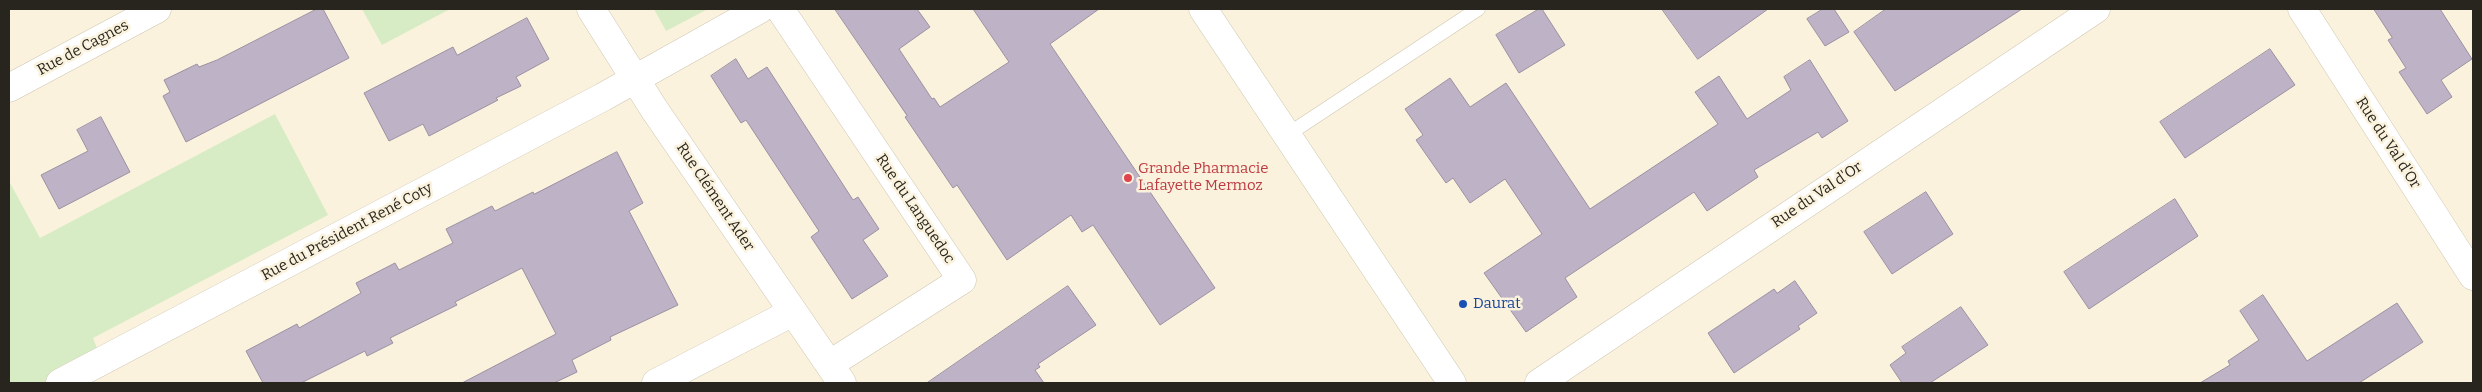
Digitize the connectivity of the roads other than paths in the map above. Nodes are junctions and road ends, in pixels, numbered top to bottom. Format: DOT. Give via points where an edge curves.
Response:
graph roads {
  1 [pos="157,9"];
  2 [pos="591,9"];
  3 [pos="760,9"];
  4 [pos="780,9"];
  5 [pos="1203,9"];
  6 [pos="1478,9"];
  7 [pos="2096,9"];
  8 [pos="2302,9"];
  9 [pos="635,79"];
  10 [pos="9,88"];
  11 [pos="1287,135"];
  12 [pos="2473,276"];
  13 [pos="794,312"];
  14 [pos="836,374"];
  15 [pos="61,383"];
  16 [pos="656,383"];
  17 [pos="1452,383"];
  18 [pos="1539,383"];
  1 -- 10 [label="street, Rue de Cagnes"];
  2 -- 9 [label="street, Rue Clément Ader"];
  3 -- 9 [label="street"];
  4 -- 14 [label="street, Rue du Languedoc" via="962,280"];
  5 -- 11 [label="street"];
  6 -- 11 [label="lane"];
  7 -- 18 [label="street, Rue du Val d'Or"];
  8 -- 12 [label="street, Rue du Val d'Or"];
  9 -- 13 [label="street, Rue Clément Ader"];
  9 -- 15 [label="street, Rue du Président René Coty"];
  11 -- 17 [label="street"];
  13 -- 14 [label="street, Rue Clément Ader"];
  13 -- 16 [label="street"];
}
